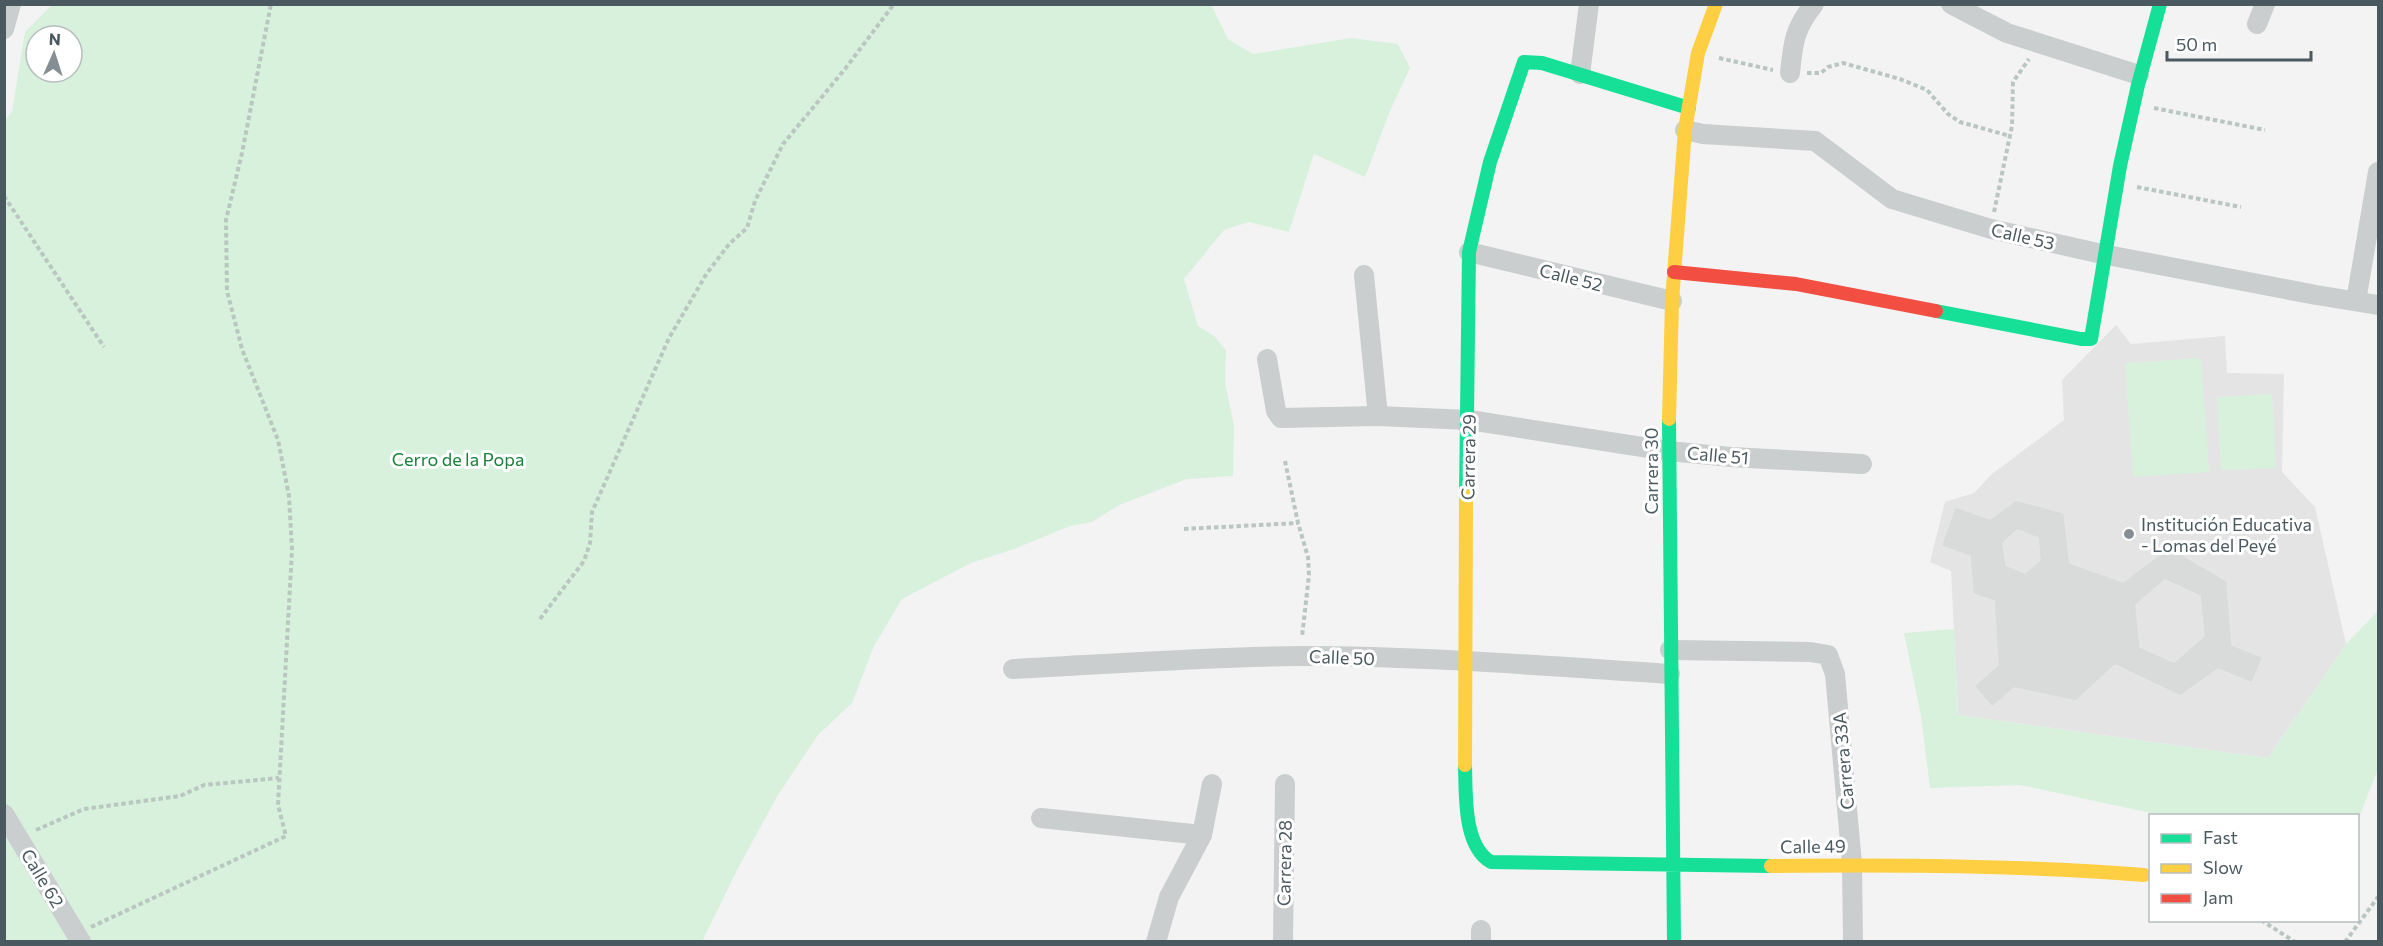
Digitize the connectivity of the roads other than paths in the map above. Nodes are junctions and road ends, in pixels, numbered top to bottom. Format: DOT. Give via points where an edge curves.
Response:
graph roads {
  1 [pos="11,4"];
  2 [pos="1589,4"];
  3 [pos="1716,4"];
  4 [pos="1814,4"];
  5 [pos="1951,4"];
  6 [pos="2160,4"];
  7 [pos="2265,4"];
  8 [pos="2257,24"];
  9 [pos="4,29"];
  10 [pos="1790,73"];
  11 [pos="1580,74"];
  12 [pos="2139,75"];
  13 [pos="1689,108"];
  14 [pos="1685,130"];
  15 [pos="2379,172"];
  16 [pos="1469,252"];
  17 [pos="2102,254"];
  18 [pos="1674,272"];
  19 [pos="1364,275"];
  20 [pos="1672,301"];
  21 [pos="2356,301"];
  22 [pos="2379,305"];
  23 [pos="1267,359"];
  24 [pos="1378,416"];
  25 [pos="1469,420"];
  26 [pos="1668,451"];
  27 [pos="1862,464"];
  28 [pos="1670,650"];
  29 [pos="1464,661"];
  30 [pos="1013,669"];
  31 [pos="1670,674"];
  32 [pos="1212,784"];
  33 [pos="1285,784"];
  34 [pos="4,814"];
  35 [pos="1041,818"];
  36 [pos="1202,835"];
  37 [pos="1482,857"];
  38 [pos="1852,864"];
  39 [pos="1673,866"];
  40 [pos="2144,875"];
  41 [pos="79,938"];
  42 [pos="1156,942"];
  43 [pos="1283,942"];
  44 [pos="1674,942"];
  45 [pos="1853,942"];
  1 -- 9 [label="street"];
  2 -- 11 [label="street"];
  3 -- 13 [label="street, Carrera 30" via="1698,53"];
  4 -- 10 [label="street" via="1793,37"];
  5 -- 12 [label="street" via="2007,33"];
  6 -- 12 [label="street"];
  7 -- 8 [label="street"];
  11 -- 13 [label="street"];
  11 -- 16 [label="street, Carrera 29" via="1524,62 1490,162"];
  12 -- 17 [label="street"];
  13 -- 14 [label="street, Carrera 30"];
  14 -- 17 [label="street, Calle 53" via="1703,135 1815,141 1892,199 1991,229"];
  14 -- 18 [label="street, Carrera 30"];
  15 -- 21 [label="street"];
  16 -- 20 [label="street, Calle 52"];
  16 -- 25 [label="street, Carrera 29"];
  17 -- 18 [label="street" via="2091,339 1796,284"];
  17 -- 21 [label="street, Calle 53"];
  18 -- 20 [label="street, Carrera 30"];
  19 -- 24 [label="street"];
  20 -- 26 [label="street, Carrera 30"];
  21 -- 22 [label="street, Calle 53"];
  23 -- 24 [label="street, Calle 51" via="1276,411 1281,418"];
  24 -- 25 [label="street, Calle 51"];
  25 -- 26 [label="street, Calle 51"];
  25 -- 29 [label="street, Carrera 29"];
  26 -- 27 [label="street, Calle 51"];
  26 -- 28 [label="street, Carrera 30"];
  28 -- 31 [label="street, Carrera 30"];
  28 -- 38 [label="street, Carrera 33A" via="1828,655 1835,674"];
  29 -- 30 [label="street, Calle 50" via="1300,656"];
  29 -- 31 [label="street, Calle 50"];
  29 -- 37 [label="street, Carrera 29" via="1466,808"];
  31 -- 39 [label="street, Carrera 30"];
  32 -- 36 [label="street"];
  33 -- 43 [label="street, Carrera 28"];
  34 -- 41 [label="street, Calle 62"];
  35 -- 36 [label="street"];
  36 -- 42 [label="street" via="1169,897"];
  37 -- 39 [label="street, Calle 49" via="1491,862"];
  38 -- 39 [label="street, Calle 49"];
  38 -- 40 [label="street, Calle 49" via="1966,864"];
  38 -- 45 [label="street, Carrera 33A"];
  39 -- 44 [label="street, Carrera 30"];
}
